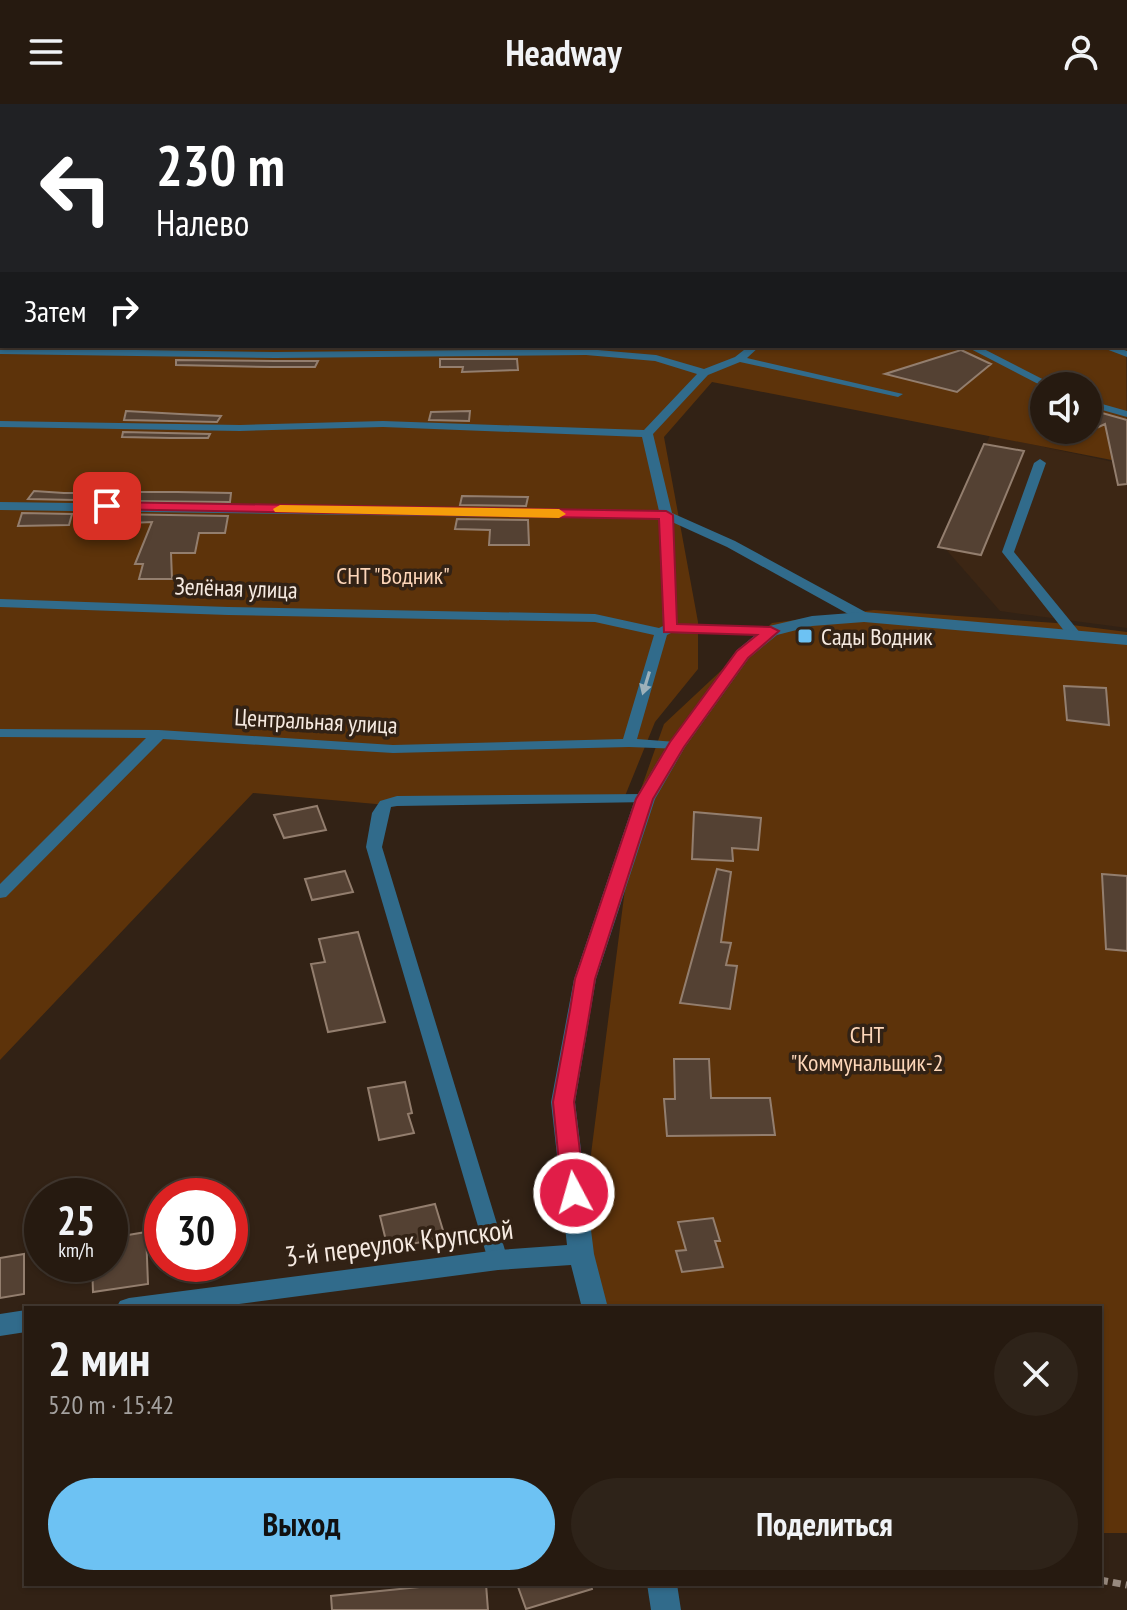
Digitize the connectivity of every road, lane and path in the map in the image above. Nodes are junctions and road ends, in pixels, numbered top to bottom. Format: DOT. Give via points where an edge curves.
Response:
graph roads {
  1 [pos="753,348"];
  2 [pos="974,348"];
  3 [pos="588,349"];
  4 [pos="0,351"];
  5 [pos="739,359"];
  6 [pos="704,373"];
  7 [pos="1030,376"];
  8 [pos="898,394"];
  9 [pos="1102,407"];
  10 [pos="1127,414"];
  11 [pos="0,424"];
  12 [pos="647,434"];
  13 [pos="1040,463"];
  14 [pos="0,506"];
  15 [pos="666,515"];
  16 [pos="0,603"];
  17 [pos="864,617"];
  18 [pos="666,631"];
  19 [pos="771,631"];
  20 [pos="1074,634"];
  21 [pos="1127,640"];
  22 [pos="0,733"];
  23 [pos="159,734"];
  24 [pos="629,743"];
  25 [pos="676,746"];
  26 [pos="645,799"];
  27 [pos="1,891"];
  28 [pos="581,1254"];
  29 [pos="498,1260"];
  30 [pos="144,1306"];
  31 [pos="594,1306"];
  32 [pos="24,1321"];
  33 [pos="0,1325"];
  34 [pos="1102,1580"];
  35 [pos="1127,1585"];
  36 [pos="662,1586"];
  37 [pos="666,1610"];
  1 -- 5 [label="lane"];
  2 -- 7 [label="lane"];
  3 -- 4 [label="lane" via="275,355"];
  3 -- 6 [label="lane" via="656,358"];
  5 -- 6 [label="lane"];
  5 -- 8 [label="lane"];
  6 -- 12 [label="lane"];
  9 -- 10 [label="lane"];
  11 -- 12 [label="lane" via="383,424"];
  12 -- 15 [label="lane"];
  13 -- 20 [label="lane" via="1008,552"];
  14 -- 15 [label="lane"];
  15 -- 17 [label="lane"];
  15 -- 18 [label="lane"];
  16 -- 18 [label="lane, Зелёная улица" via="595,618"];
  17 -- 19 [label="street"];
  17 -- 20 [label="street"];
  18 -- 19 [label="lane, Зелёная улица"];
  18 -- 24 [label="lane, one-way"];
  19 -- 25 [label="street" via="743,654"];
  20 -- 21 [label="street"];
  22 -- 23 [label="lane, Центральная улица"];
  23 -- 24 [label="lane, Центральная улица" via="393,749"];
  23 -- 27 [label="lane"];
  24 -- 25 [label="lane, Центральная улица"];
  25 -- 26 [label="street"];
  26 -- 28 [label="street" via="585,979 563,1102"];
  26 -- 29 [label="lane" via="397,801 385,804 380,813 374,847"];
  28 -- 29 [label="street, 3-й переулок Крупской"];
  28 -- 31 [label="street"];
  29 -- 30 [label="street, 3-й переулок Крупской"];
  32 -- 33 [label="street"];
  34 -- 35 [label="path"];
  36 -- 37 [label="street"];
}
